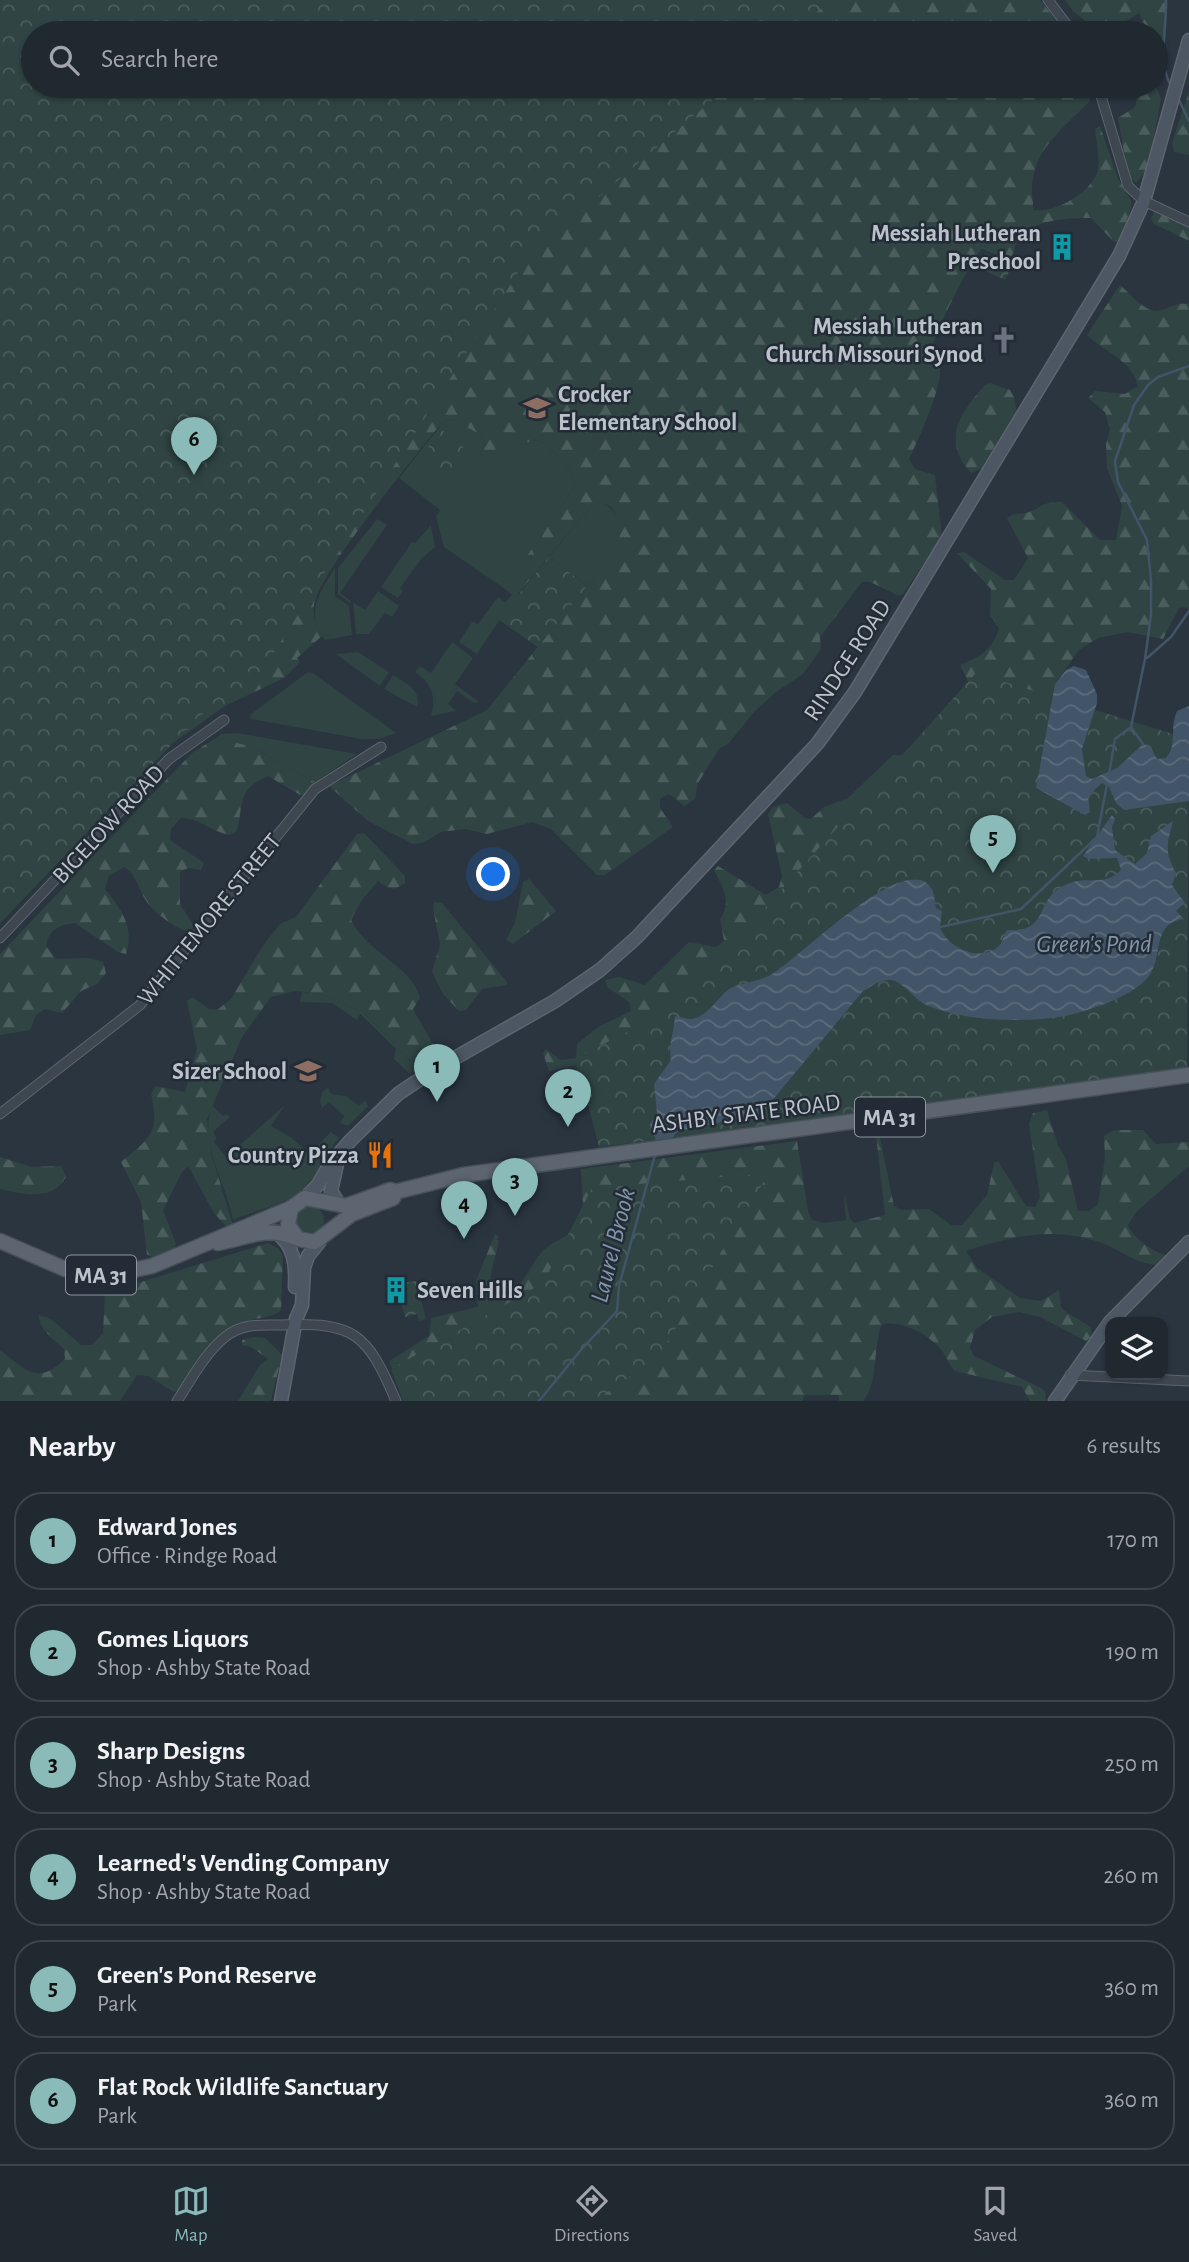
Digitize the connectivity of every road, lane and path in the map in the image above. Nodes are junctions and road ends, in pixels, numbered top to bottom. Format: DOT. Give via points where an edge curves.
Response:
graph roads {
  1 [pos="1048,0"];
  2 [pos="1064,21"];
  3 [pos="1189,40"];
  4 [pos="1101,98"];
  5 [pos="1144,201"];
  6 [pos="1189,222"];
  7 [pos="224,720"];
  8 [pos="381,747"];
  9 [pos="0,937"];
  10 [pos="1189,1075"];
  11 [pos="0,1114"];
  12 [pos="345,1148"];
  13 [pos="395,1192"];
  14 [pos="305,1198"];
  15 [pos="331,1201"];
  16 [pos="291,1208"];
  17 [pos="271,1231"];
  18 [pos="292,1233"];
  19 [pos="325,1237"];
  20 [pos="0,1241"];
  21 [pos="1189,1242"];
  22 [pos="203,1246"];
  23 [pos="294,1261"];
  24 [pos="296,1321"];
  25 [pos="1070,1375"];
  26 [pos="1189,1381"];
  27 [pos="177,1401"];
  28 [pos="281,1401"];
  29 [pos="396,1401"];
  30 [pos="1055,1401"];
  1 -- 2 [label="street"];
  3 -- 5 [label="street, RINDGE ROAD"];
  4 -- 5 [label="street" via="1123,175"];
  5 -- 6 [label="street"];
  5 -- 12 [label="street, RINDGE ROAD" via="1084,317 855,692 817,744 637,937 600,970 411,1084"];
  7 -- 9 [label="street, BIGELOW ROAD" via="169,759"];
  8 -- 11 [label="street, WHITTEMORE STREET" via="315,789 140,1005"];
  10 -- 13 [label="main road, ASHBY STATE ROAD / MA 31" via="463,1175"];
  12 -- 14 [label="street, RINDGE ROAD"];
  12 -- 15 [label="street, RINDGE ROAD"];
  13 -- 15 [label="main road, ASHBY STATE ROAD / MA 31" via="349,1205"];
  13 -- 19 [label="main road, ASHBY STATE ROAD" via="393,1198 352,1214"];
  14 -- 15 [label="main road, MA 31"];
  14 -- 16 [label="main road, MA 31"];
  15 -- 19 [label="main road"];
  16 -- 18 [label="main road"];
  16 -- 22 [label="main road, MA 31"];
  17 -- 18 [label="main road"];
  17 -- 22 [label="main road"];
  17 -- 23 [label="street" via="287,1242"];
  18 -- 19 [label="main road" via="311,1243"];
  18 -- 23 [label="street"];
  19 -- 24 [label="street" via="305,1262 302,1305"];
  20 -- 22 [label="main road, MA 31" via="65,1269 101,1275 139,1270"];
  21 -- 25 [label="street" via="1110,1322"];
  23 -- 24 [label="street"];
  24 -- 27 [label="street" via="250,1325 226,1336"];
  24 -- 28 [label="street"];
  24 -- 29 [label="street" via="333,1326 362,1340 375,1356"];
  25 -- 26 [label="street"];
  25 -- 30 [label="street"];
}
